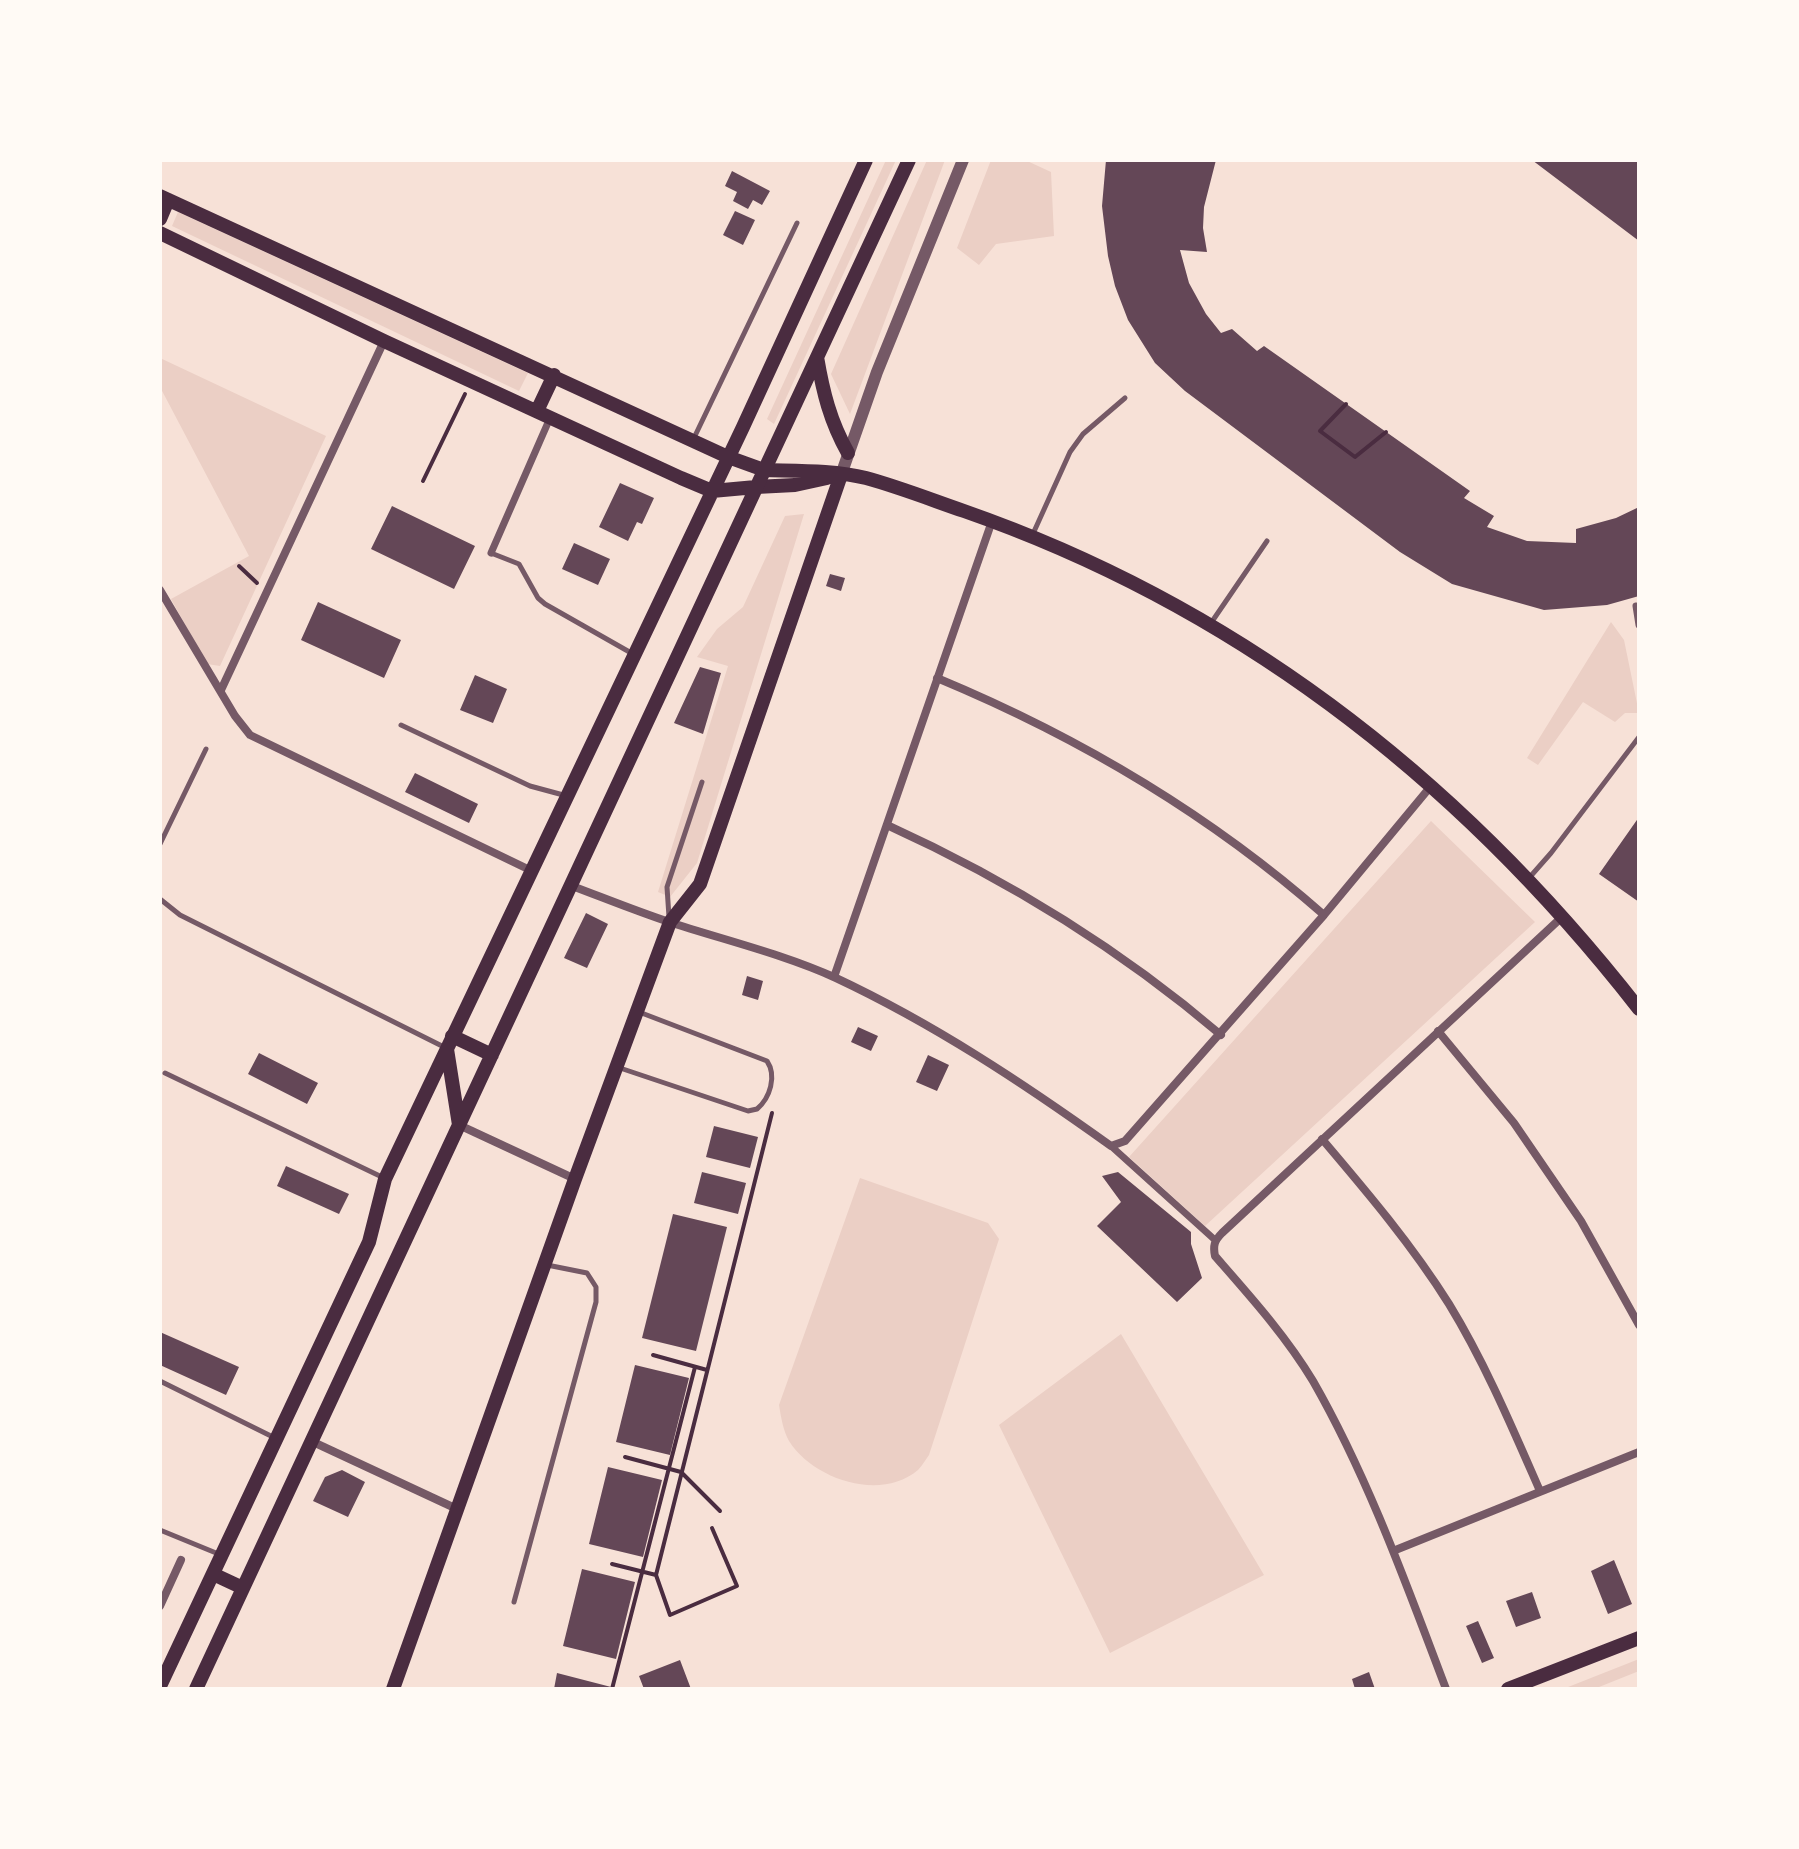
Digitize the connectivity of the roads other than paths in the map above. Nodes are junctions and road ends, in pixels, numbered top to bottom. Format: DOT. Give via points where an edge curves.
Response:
graph roads {
  1 [pos="866,160"];
  2 [pos="909,160"];
  3 [pos="963,160"];
  4 [pos="164,198"];
  5 [pos="160,219"];
  6 [pos="797,223"];
  7 [pos="160,233"];
  8 [pos="384,341"];
  9 [pos="817,356"];
  10 [pos="554,375"];
  11 [pos="1125,398"];
  12 [pos="544,414"];
  13 [pos="692,440"];
  14 [pos="848,453"];
  15 [pos="728,457"];
  16 [pos="764,470"];
  17 [pos="841,475"];
  18 [pos="756,487"];
  19 [pos="712,491"];
  20 [pos="992,521"];
  21 [pos="1032,537"];
  22 [pos="1267,541"];
  23 [pos="491,553"];
  24 [pos="160,590"];
  25 [pos="1636,606"];
  26 [pos="1210,624"];
  27 [pos="1639,625"];
  28 [pos="634,654"];
  29 [pos="937,678"];
  30 [pos="221,690"];
  31 [pos="401,725"];
  32 [pos="1639,737"];
  33 [pos="206,749"];
  34 [pos="702,782"];
  35 [pos="1432,785"];
  36 [pos="567,796"];
  37 [pos="887,825"];
  38 [pos="160,844"];
  39 [pos="532,871"];
  40 [pos="1528,878"];
  41 [pos="572,886"];
  42 [pos="160,899"];
  43 [pos="1324,915"];
  44 [pos="1563,916"];
  45 [pos="670,922"];
  46 [pos="834,977"];
  47 [pos="1639,1009"];
  48 [pos="637,1011"];
  49 [pos="1438,1031"];
  50 [pos="1221,1035"];
  51 [pos="450,1042"];
  52 [pos="492,1055"];
  53 [pos="616,1067"];
  54 [pos="165,1073"];
  55 [pos="459,1125"];
  56 [pos="1322,1139"];
  57 [pos="1111,1146"];
  58 [pos="385,1179"];
  59 [pos="575,1179"];
  60 [pos="1215,1240"];
  61 [pos="544,1265"];
  62 [pos="1639,1325"];
  63 [pos="160,1381"];
  64 [pos="276,1439"];
  65 [pos="311,1441"];
  66 [pos="1639,1452"];
  67 [pos="1540,1491"];
  68 [pos="457,1509"];
  69 [pos="160,1530"];
  70 [pos="1393,1551"];
  71 [pos="222,1555"];
  72 [pos="181,1560"];
  73 [pos="213,1574"];
  74 [pos="243,1588"];
  75 [pos="514,1602"];
  76 [pos="160,1606"];
  77 [pos="1639,1638"];
  78 [pos="160,1686"];
  79 [pos="196,1689"];
  80 [pos="393,1689"];
  81 [pos="1446,1689"];
  82 [pos="1508,1689"];
  1 -- 15 [label="main road"];
  2 -- 9 [label="main road"];
  3 -- 14 [label="street"];
  4 -- 5 [label="main road"];
  4 -- 10 [label="main road"];
  6 -- 13 [label="lane"];
  7 -- 8 [label="main road"];
  8 -- 12 [label="main road"];
  8 -- 30 [label="street"];
  9 -- 14 [label="main road" via="826,407"];
  9 -- 16 [label="main road"];
  10 -- 12 [label="main road"];
  10 -- 13 [label="main road"];
  11 -- 21 [label="lane" via="1070,452"];
  12 -- 19 [label="main road"];
  12 -- 23 [label="street"];
  13 -- 15 [label="main road"];
  14 -- 17 [label="street"];
  15 -- 16 [label="main road"];
  15 -- 19 [label="main road"];
  16 -- 17 [label="main road"];
  16 -- 18 [label="main road"];
  17 -- 18 [label="main road"];
  17 -- 20 [label="main road" via="865,478"];
  17 -- 45 [label="main road" via="700,884"];
  18 -- 19 [label="main road"];
  18 -- 41 [label="main road"];
  19 -- 28 [label="main road"];
  20 -- 21 [label="main road"];
  20 -- 29 [label="street"];
  21 -- 26 [label="main road"];
  22 -- 26 [label="lane"];
  23 -- 28 [label="lane" via="519,564 545,604"];
  24 -- 30 [label="street"];
  25 -- 27 [label="street"];
  26 -- 35 [label="main road" via="1298,680"];
  28 -- 36 [label="main road"];
  29 -- 37 [label="street"];
  29 -- 43 [label="street" via="1041,724 1139,778 1233,841"];
  30 -- 39 [label="street" via="250,735"];
  31 -- 36 [label="lane" via="530,786"];
  32 -- 40 [label="lane"];
  33 -- 38 [label="lane"];
  34 -- 45 [label="lane" via="667,887"];
  35 -- 40 [label="main road"];
  35 -- 43 [label="street"];
  36 -- 39 [label="main road"];
  37 -- 46 [label="street"];
  37 -- 50 [label="street" via="1058,915 1139,969"];
  39 -- 51 [label="main road"];
  40 -- 44 [label="main road"];
  41 -- 45 [label="street"];
  41 -- 52 [label="main road"];
  42 -- 51 [label="lane" via="180,915"];
  43 -- 50 [label="street"];
  44 -- 47 [label="main road"];
  44 -- 49 [label="street"];
  45 -- 46 [label="street"];
  45 -- 48 [label="main road"];
  46 -- 57 [label="street" via="937,1030"];
  48 -- 53 [label="main road"];
  48 -- 53 [label="lane" via="767,1061 771,1087 763,1104 748,1111"];
  49 -- 56 [label="street"];
  49 -- 62 [label="street" via="1539,1159"];
  50 -- 57 [label="street" via="1125,1141"];
  51 -- 52 [label="main road"];
  51 -- 55 [label="main road"];
  51 -- 58 [label="main road"];
  52 -- 55 [label="main road"];
  53 -- 59 [label="main road"];
  54 -- 58 [label="lane"];
  55 -- 59 [label="street"];
  55 -- 65 [label="main road"];
  56 -- 60 [label="street"];
  56 -- 67 [label="street" via="1390,1218 1449,1304 1499,1395"];
  57 -- 60 [label="street"];
  58 -- 64 [label="main road" via="369,1242"];
  59 -- 61 [label="main road"];
  60 -- 70 [label="street" via="1215,1256 1262,1309 1312,1380"];
  61 -- 68 [label="main road"];
  61 -- 75 [label="lane" via="587,1273 596,1287 596,1302"];
  63 -- 64 [label="lane"];
  64 -- 71 [label="main road"];
  65 -- 68 [label="street"];
  65 -- 74 [label="main road"];
  66 -- 67 [label="street"];
  67 -- 70 [label="street"];
  68 -- 80 [label="main road"];
  69 -- 71 [label="lane"];
  70 -- 81 [label="street"];
  71 -- 73 [label="main road"];
  72 -- 76 [label="street"];
  73 -- 74 [label="main road"];
  73 -- 78 [label="main road"];
  74 -- 79 [label="main road"];
  77 -- 82 [label="main road"];
}
